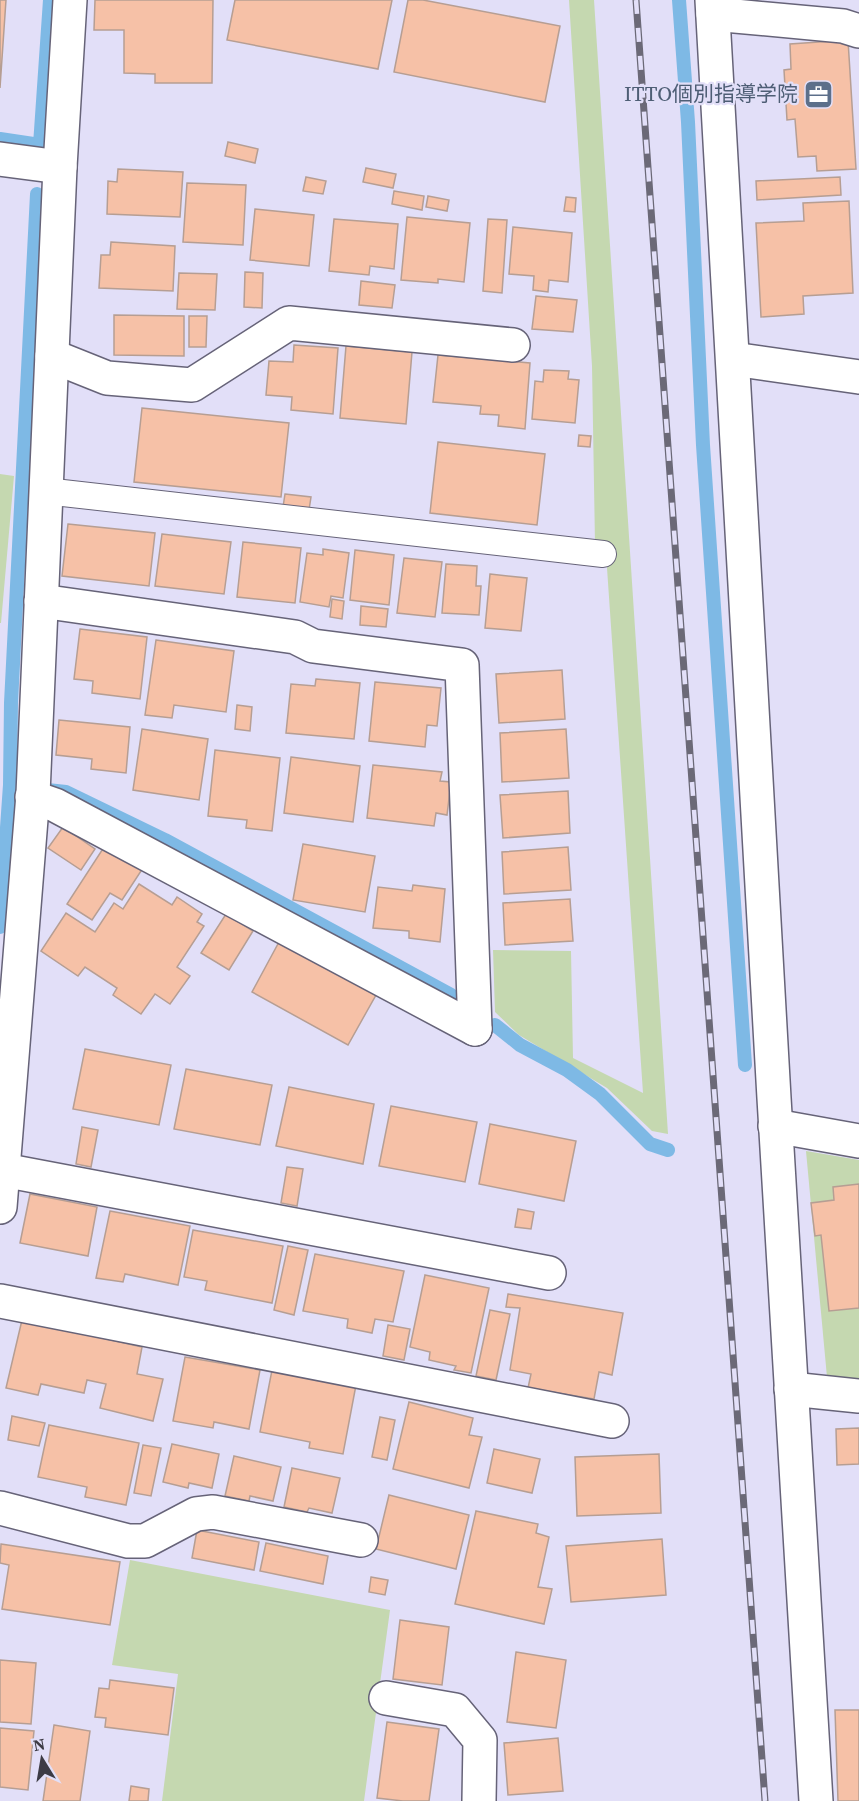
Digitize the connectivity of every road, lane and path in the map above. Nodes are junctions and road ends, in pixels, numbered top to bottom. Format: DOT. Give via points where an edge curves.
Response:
graph roads {
  1 [pos="70,0"];
  2 [pos="713,7"];
  3 [pos="859,31"];
  4 [pos="0,159"];
  5 [pos="60,167"];
  6 [pos="513,345"];
  7 [pos="52,356"];
  8 [pos="733,359"];
  9 [pos="859,377"];
  10 [pos="45,491"];
  11 [pos="603,554"];
  12 [pos="41,601"];
  13 [pos="33,791"];
  14 [pos="12,871"];
  15 [pos="775,1126"];
  16 [pos="859,1141"];
  17 [pos="3,1170"];
  18 [pos="0,1207"];
  19 [pos="549,1274"];
  20 [pos="0,1301"];
  21 [pos="791,1389"];
  22 [pos="859,1396"];
  23 [pos="612,1421"];
  24 [pos="0,1509"];
  25 [pos="361,1540"];
  26 [pos="386,1698"];
  27 [pos="479,1801"];
  28 [pos="816,1801"];
  1 -- 5 [label="street"];
  2 -- 3 [label="street"];
  2 -- 8 [label="street"];
  4 -- 5 [label="street"];
  5 -- 7 [label="street"];
  6 -- 7 [label="street" via="289,323 192,385 107,378"];
  7 -- 10 [label="street"];
  8 -- 9 [label="street"];
  8 -- 15 [label="street"];
  10 -- 11 [label="lane"];
  10 -- 12 [label="street"];
  12 -- 13 [label="street"];
  12 -- 13 [label="street" via="295,636 314,646 462,665 475,1029"];
  13 -- 14 [label="street"];
  14 -- 17 [label="street"];
  15 -- 16 [label="street"];
  15 -- 21 [label="street"];
  17 -- 18 [label="street"];
  17 -- 19 [label="street"];
  20 -- 23 [label="street"];
  21 -- 22 [label="street"];
  21 -- 28 [label="street"];
  24 -- 25 [label="street" via="128,1541 145,1541 196,1514 213,1512"];
  26 -- 27 [label="street" via="455,1710 480,1740"];
}
